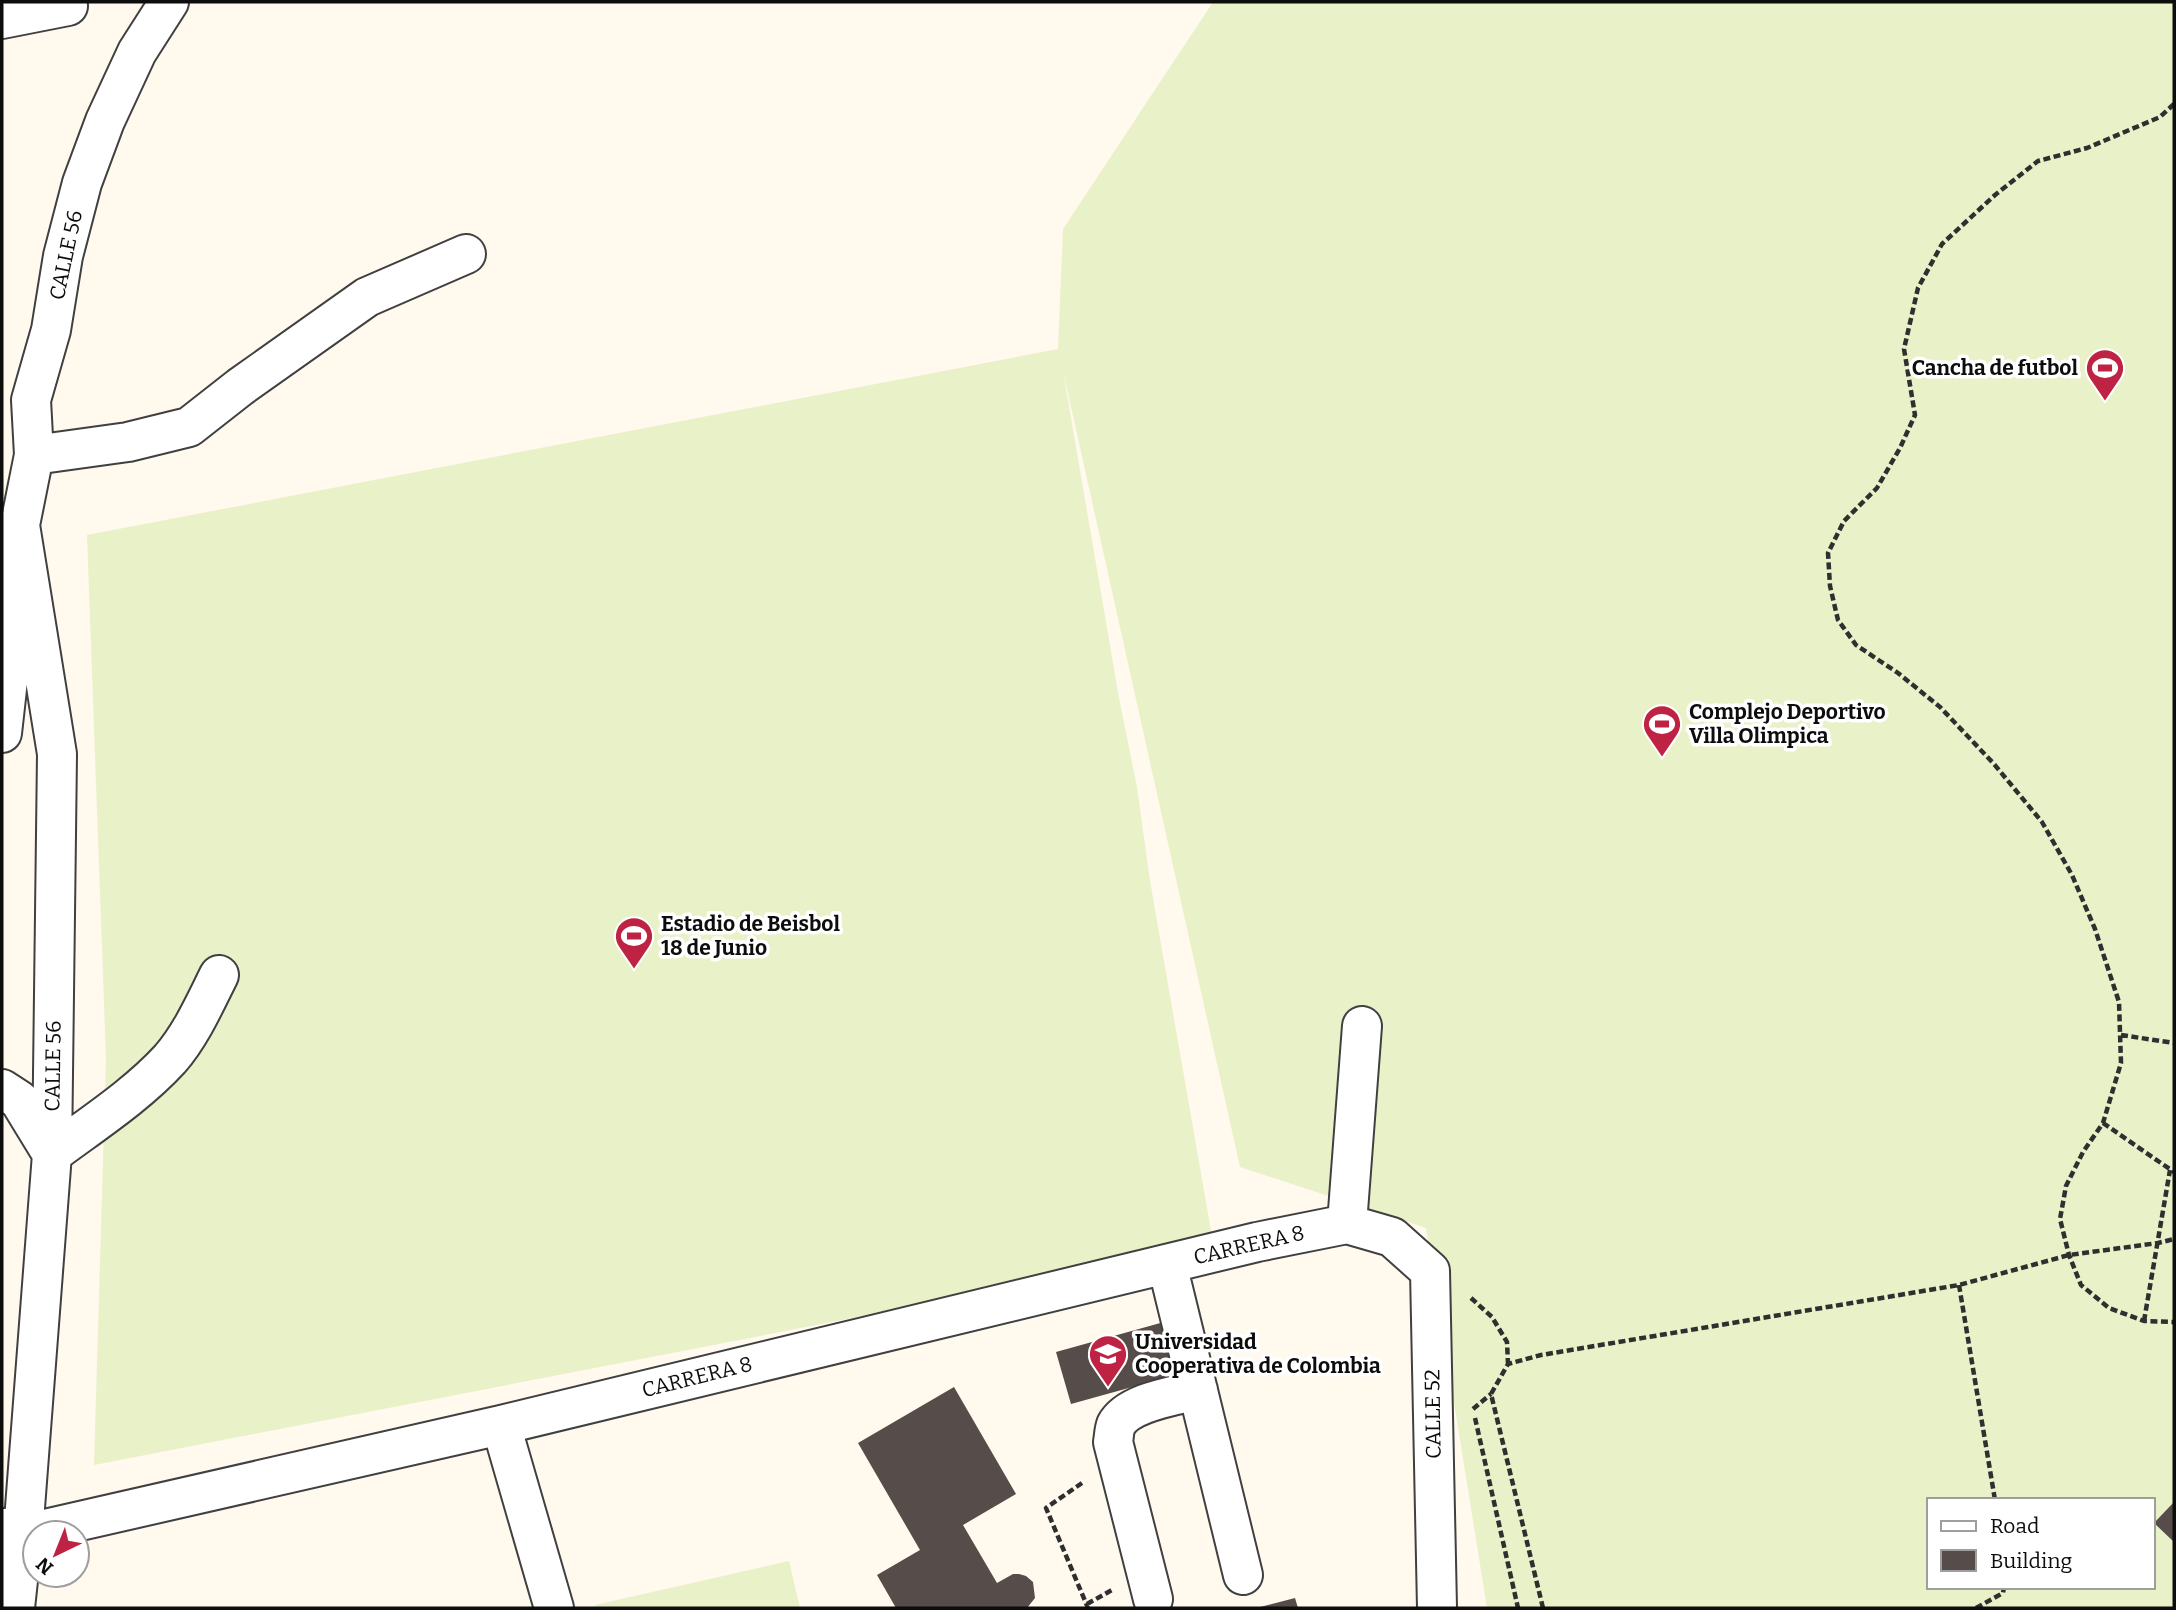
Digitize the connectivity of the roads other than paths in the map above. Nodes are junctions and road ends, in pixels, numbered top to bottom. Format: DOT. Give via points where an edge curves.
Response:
graph roads {
  1 [pos="169,2"];
  2 [pos="68,6"];
  3 [pos="2,19"];
  4 [pos="466,254"];
  5 [pos="16,402"];
  6 [pos="34,455"];
  7 [pos="20,525"];
  8 [pos="2,733"];
  9 [pos="219,975"];
  10 [pos="1362,1026"];
  11 [pos="2,1089"];
  12 [pos="52,1154"];
  13 [pos="1347,1224"];
  14 [pos="1167,1264"];
  15 [pos="1430,1272"];
  16 [pos="1198,1390"];
  17 [pos="501,1425"];
  18 [pos="12,1531"];
  19 [pos="1243,1575"];
  20 [pos="1153,1599"];
  21 [pos="15,1608"];
  22 [pos="554,1608"];
  23 [pos="1437,1608"];
  1 -- 5 [label="street, CALLE 56" via="137,52 105,121 63,256 51,330"];
  2 -- 3 [label="street"];
  4 -- 6 [label="street" via="367,298 188,427 128,442"];
  5 -- 6 [label="street, CALLE 56"];
  6 -- 7 [label="street, CALLE 56"];
  7 -- 8 [label="street, CALLE 56"];
  7 -- 12 [label="street, CALLE 56" via="57,754"];
  9 -- 12 [label="street" via="171,1058 129,1097"];
  10 -- 13 [label="street"];
  11 -- 12 [label="street" via="19,1100"];
  12 -- 18 [label="street, CALLE 56"];
  13 -- 14 [label="street, CARRERA 8"];
  13 -- 15 [label="street, CARRERA 8" via="1392,1237"];
  14 -- 16 [label="street"];
  14 -- 17 [label="street, CARRERA 8"];
  15 -- 23 [label="street, CALLE 52"];
  16 -- 19 [label="street"];
  16 -- 20 [label="street" via="1126,1412 1115,1426 1113,1442"];
  17 -- 18 [label="street, CARRERA 8"];
  17 -- 22 [label="street"];
  18 -- 21 [label="street, CALLE 56"];
}
